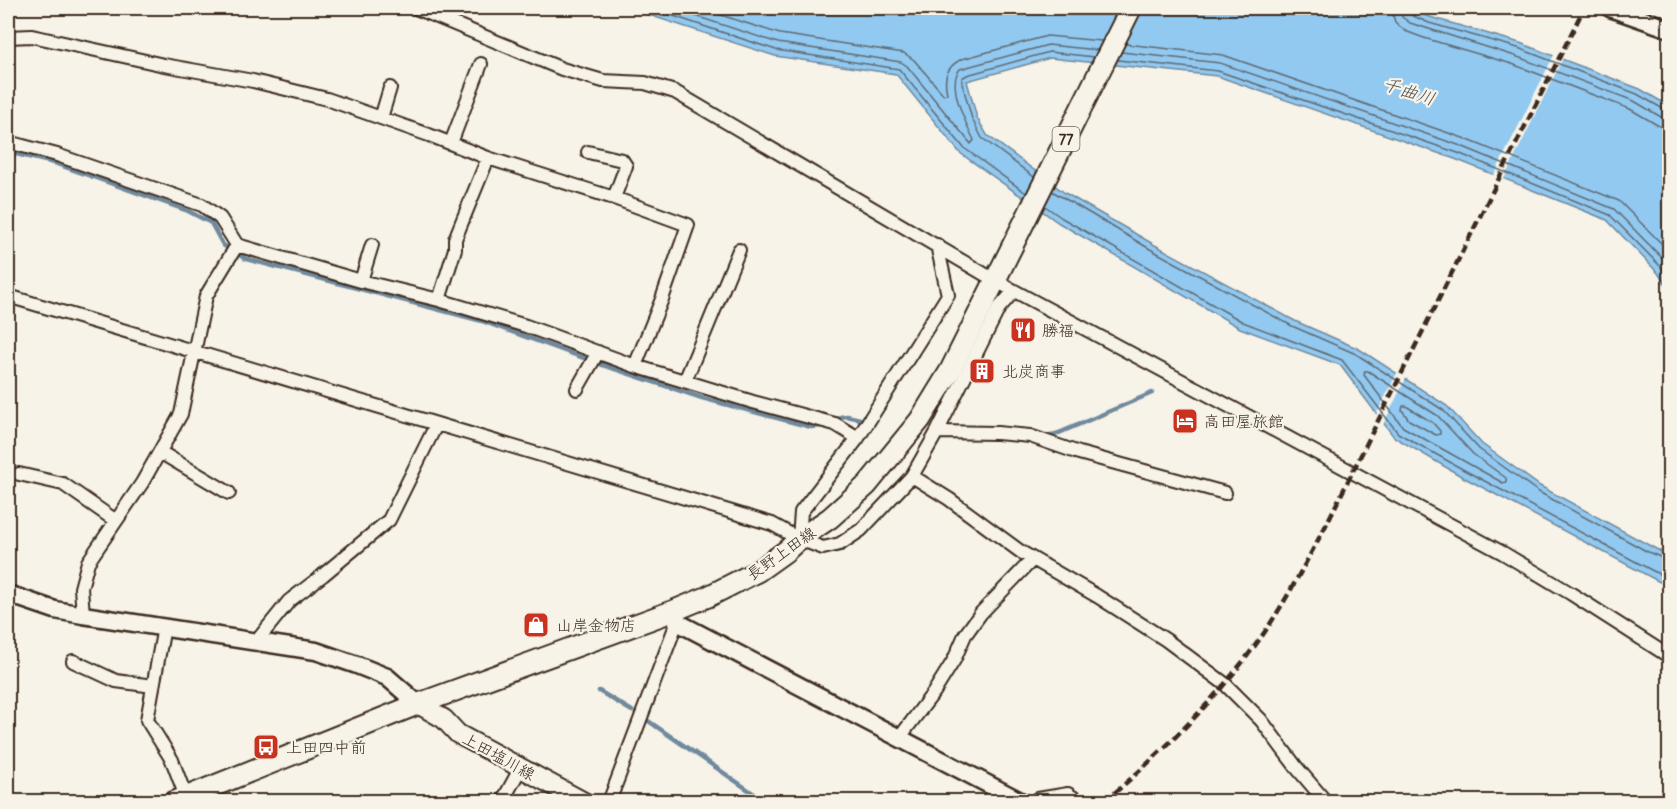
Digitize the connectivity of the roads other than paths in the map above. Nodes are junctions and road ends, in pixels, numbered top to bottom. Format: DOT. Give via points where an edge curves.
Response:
graph roads {
  1 [pos="416,8"];
  2 [pos="1131,8"];
  3 [pos="1610,8"];
  4 [pos="1670,29"];
  5 [pos="8,37"];
  6 [pos="481,64"];
  7 [pos="390,88"];
  8 [pos="381,118"];
  9 [pos="8,142"];
  10 [pos="451,143"];
  11 [pos="588,152"];
  12 [pos="488,158"];
  13 [pos="614,198"];
  14 [pos="237,245"];
  15 [pos="372,245"];
  16 [pos="937,245"];
  17 [pos="739,250"];
  18 [pos="999,276"];
  19 [pos="361,281"];
  20 [pos="1014,291"];
  21 [pos="8,296"];
  22 [pos="439,300"];
  23 [pos="193,352"];
  24 [pos="598,352"];
  25 [pos="635,366"];
  26 [pos="685,381"];
  27 [pos="577,389"];
  28 [pos="436,425"];
  29 [pos="937,432"];
  30 [pos="858,438"];
  31 [pos="160,452"];
  32 [pos="19,474"];
  33 [pos="912,476"];
  34 [pos="229,493"];
  35 [pos="1225,493"];
  36 [pos="116,521"];
  37 [pos="799,539"];
  38 [pos="1033,560"];
  39 [pos="8,594"];
  40 [pos="83,615"];
  41 [pos="675,616"];
  42 [pos="164,627"];
  43 [pos="256,642"];
  44 [pos="1670,657"];
  45 [pos="73,660"];
  46 [pos="153,686"];
  47 [pos="418,704"];
  48 [pos="900,737"];
  49 [pos="520,769"];
  50 [pos="180,799"];
  51 [pos="502,801"];
  52 [pos="584,801"];
  53 [pos="609,801"];
  54 [pos="1022,801"];
  55 [pos="1036,801"];
  56 [pos="1080,801"];
  57 [pos="1326,801"];
  1 -- 16 [label="street" via="562,69 603,81 645,82 675,92"];
  2 -- 18 [label="main road, 長野上田線 / 77"];
  3 -- 4 [label="street"];
  5 -- 8 [label="street" via="33,36 253,81 327,99"];
  6 -- 10 [label="street"];
  7 -- 8 [label="street"];
  8 -- 10 [label="street"];
  9 -- 14 [label="street" via="202,205 220,218"];
  10 -- 12 [label="street"];
  11 -- 13 [label="street" via="622,160 626,166"];
  12 -- 13 [label="street"];
  12 -- 22 [label="street" via="455,239"];
  13 -- 25 [label="street" via="688,225"];
  14 -- 19 [label="street"];
  14 -- 23 [label="street" via="206,296"];
  15 -- 19 [label="street"];
  16 -- 18 [label="street"];
  16 -- 30 [label="street" via="948,295"];
  17 -- 26 [label="street"];
  18 -- 20 [label="street"];
  18 -- 37 [label="main road, 長野上田線 / 77" via="920,420 852,500"];
  19 -- 22 [label="street"];
  20 -- 29 [label="street" via="999,308"];
  20 -- 44 [label="street" via="1493,547"];
  21 -- 23 [label="street"];
  22 -- 24 [label="street"];
  23 -- 28 [label="street"];
  23 -- 31 [label="street" via="181,414"];
  24 -- 25 [label="street"];
  24 -- 27 [label="street"];
  25 -- 26 [label="street"];
  26 -- 30 [label="street" via="835,424"];
  28 -- 37 [label="street" via="772,524"];
  28 -- 43 [label="street" via="389,520 289,601"];
  29 -- 33 [label="street"];
  29 -- 35 [label="street" via="1030,436"];
  30 -- 37 [label="street" via="801,512"];
  31 -- 34 [label="street"];
  31 -- 36 [label="street"];
  32 -- 36 [label="street" via="63,484"];
  33 -- 37 [label="street" via="861,530 840,544 824,548"];
  33 -- 38 [label="street"];
  36 -- 40 [label="street" via="88,562 81,588"];
  37 -- 41 [label="main road, 長野上田線 / 77" via="758,571"];
  38 -- 48 [label="street" via="981,613 933,693"];
  38 -- 57 [label="street" via="1166,640 1225,684 1261,720"];
  39 -- 40 [label="street"];
  40 -- 42 [label="street"];
  41 -- 47 [label="main road, 長野上田線 / 77"];
  41 -- 48 [label="street"];
  41 -- 53 [label="street"];
  42 -- 43 [label="street"];
  42 -- 46 [label="street"];
  43 -- 47 [label="street" via="316,651 357,664 387,677"];
  45 -- 46 [label="street" via="116,681"];
  46 -- 50 [label="street" via="147,720 172,760"];
  47 -- 49 [label="main road, 上田塩川線" via="444,719 459,734"];
  47 -- 50 [label="main road, 長野上田線 / 77"];
  48 -- 54 [label="street"];
  49 -- 51 [label="street"];
  49 -- 52 [label="main road, 上田塩川線"];
  55 -- 56 [label="street" via="1068,794"];
}
